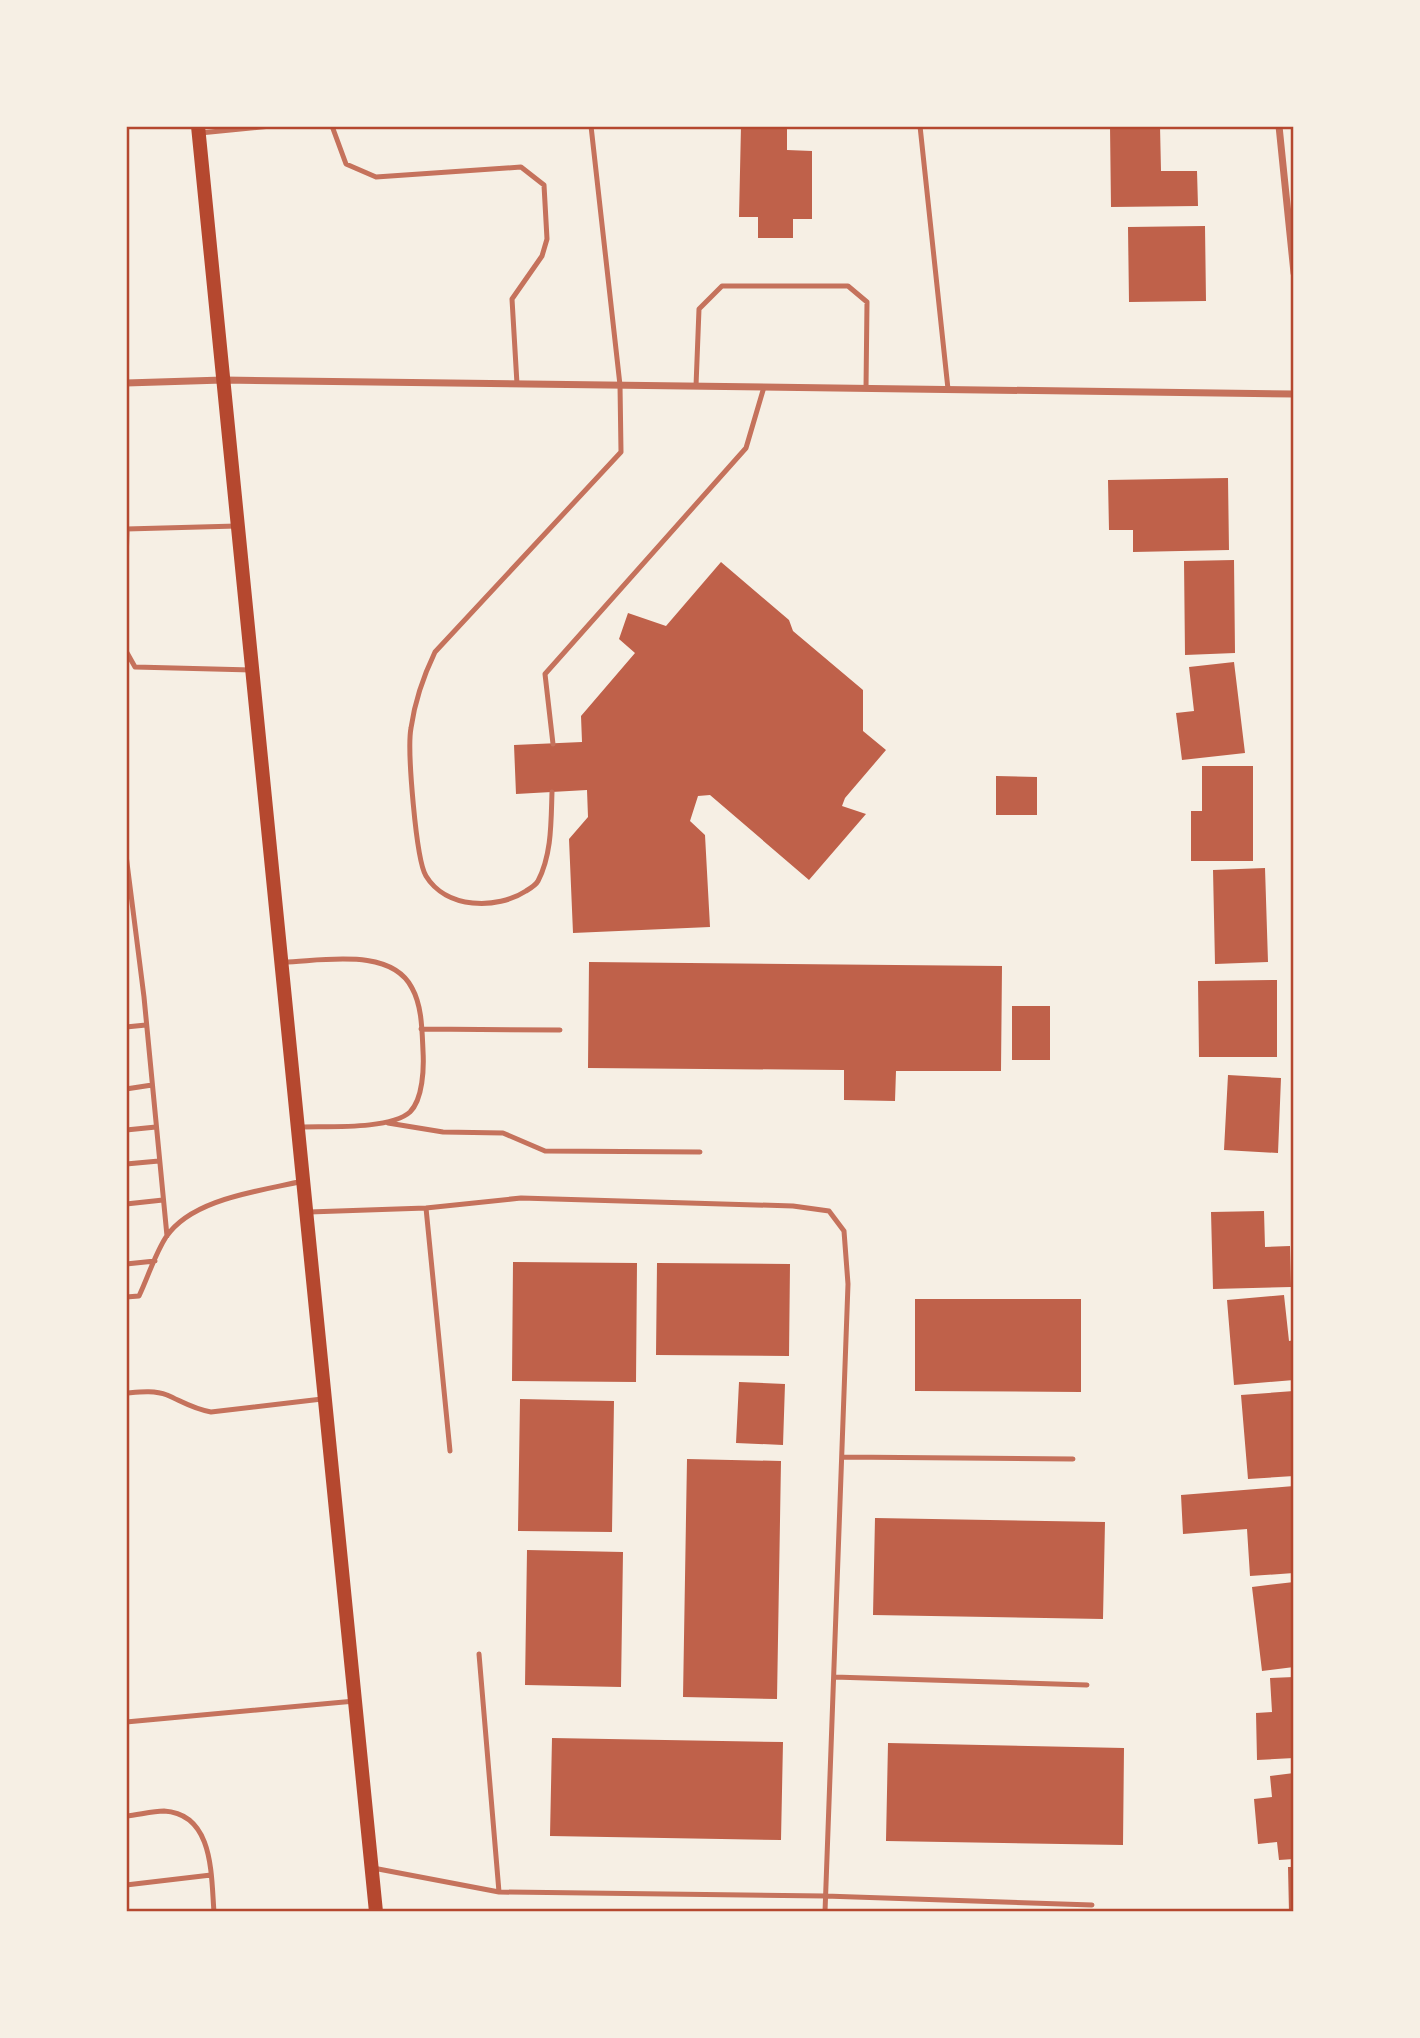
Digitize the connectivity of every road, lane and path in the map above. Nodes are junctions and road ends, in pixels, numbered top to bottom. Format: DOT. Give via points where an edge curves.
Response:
graph roads {
  1 [pos="271,126"];
  2 [pos="332,126"];
  3 [pos="591,126"];
  4 [pos="920,126"];
  5 [pos="1279,126"];
  6 [pos="198,130"];
  7 [pos="1294,273"];
  8 [pos="223,380"];
  9 [pos="126,383"];
  10 [pos="517,384"];
  11 [pos="620,385"];
  12 [pos="696,386"];
  13 [pos="764,387"];
  14 [pos="866,388"];
  15 [pos="948,389"];
  16 [pos="1294,394"];
  17 [pos="237,526"];
  18 [pos="126,529"];
  19 [pos="126,564"];
  20 [pos="126,651"];
  21 [pos="126,667"];
  22 [pos="135,667"];
  23 [pos="252,670"];
  24 [pos="553,744"];
  25 [pos="552,792"];
  26 [pos="126,855"];
  27 [pos="281,962"];
  28 [pos="146,1025"];
  29 [pos="126,1027"];
  30 [pos="421,1030"];
  31 [pos="560,1030"];
  32 [pos="152,1086"];
  33 [pos="126,1088"];
  34 [pos="387,1122"];
  35 [pos="156,1127"];
  36 [pos="297,1127"];
  37 [pos="126,1130"];
  38 [pos="700,1152"];
  39 [pos="159,1161"];
  40 [pos="126,1164"];
  41 [pos="303,1181"];
  42 [pos="163,1200"];
  43 [pos="126,1205"];
  44 [pos="426,1208"];
  45 [pos="306,1212"];
  46 [pos="167,1236"];
  47 [pos="155,1261"];
  48 [pos="126,1264"];
  49 [pos="126,1297"];
  50 [pos="126,1393"];
  51 [pos="325,1398"];
  52 [pos="450,1451"];
  53 [pos="842,1457"];
  54 [pos="1073,1459"];
  55 [pos="479,1654"];
  56 [pos="834,1677"];
  57 [pos="1087,1685"];
  58 [pos="355,1701"];
  59 [pos="126,1721"];
  60 [pos="126,1816"];
  61 [pos="372,1868"];
  62 [pos="211,1875"];
  63 [pos="126,1885"];
  64 [pos="499,1892"];
  65 [pos="825,1896"];
  66 [pos="1092,1905"];
  67 [pos="214,1912"];
  68 [pos="376,1912"];
  69 [pos="825,1912"];
  1 -- 6 [label="lane"];
  2 -- 10 [label="lane" via="346,164 376,177 521,167 544,185 547,239 542,256 512,299"];
  3 -- 11 [label="lane"];
  4 -- 15 [label="lane"];
  5 -- 7 [label="street"];
  6 -- 8 [label="main road"];
  8 -- 9 [label="street"];
  8 -- 10 [label="street"];
  8 -- 17 [label="main road"];
  10 -- 11 [label="street"];
  11 -- 12 [label="street"];
  11 -- 25 [label="lane" via="621,452 435,652 420,684 410,731 416,837 426,876 448,897 481,904 514,899 537,883 548,854"];
  12 -- 13 [label="street"];
  12 -- 14 [label="lane" via="699,309 722,286 848,286 867,302"];
  13 -- 14 [label="street"];
  13 -- 24 [label="lane" via="746,448 545,674"];
  14 -- 15 [label="street"];
  15 -- 16 [label="street"];
  17 -- 18 [label="lane"];
  17 -- 23 [label="main road"];
  18 -- 19 [label="lane"];
  20 -- 22 [label="lane"];
  21 -- 22 [label="lane"];
  22 -- 23 [label="lane"];
  23 -- 27 [label="main road"];
  26 -- 28 [label="lane"];
  27 -- 30 [label="lane" via="372,960 397,969 412,988"];
  27 -- 36 [label="main road"];
  28 -- 29 [label="lane"];
  28 -- 32 [label="lane"];
  30 -- 31 [label="lane"];
  30 -- 34 [label="lane" via="421,1089 410,1111"];
  32 -- 33 [label="lane"];
  32 -- 35 [label="lane"];
  34 -- 36 [label="lane"];
  34 -- 38 [label="lane" via="443,1132 503,1133 545,1151"];
  35 -- 37 [label="lane"];
  35 -- 39 [label="lane"];
  36 -- 41 [label="main road"];
  39 -- 40 [label="lane"];
  39 -- 42 [label="lane"];
  41 -- 45 [label="main road"];
  41 -- 46 [label="lane" via="208,1204"];
  42 -- 43 [label="lane"];
  42 -- 46 [label="lane"];
  44 -- 45 [label="lane"];
  44 -- 52 [label="lane"];
  44 -- 53 [label="lane" via="521,1198 829,1211 844,1230 848,1284"];
  45 -- 51 [label="main road"];
  46 -- 47 [label="lane"];
  47 -- 48 [label="lane"];
  47 -- 49 [label="lane" via="139,1296"];
  50 -- 51 [label="lane" via="164,1394 211,1412"];
  51 -- 58 [label="main road"];
  53 -- 54 [label="lane"];
  53 -- 56 [label="lane"];
  55 -- 64 [label="lane"];
  56 -- 57 [label="lane"];
  56 -- 65 [label="lane"];
  58 -- 59 [label="lane"];
  58 -- 61 [label="main road"];
  60 -- 62 [label="lane" via="165,1811 191,1819 206,1841"];
  61 -- 64 [label="lane"];
  61 -- 68 [label="main road"];
  62 -- 63 [label="lane"];
  62 -- 67 [label="lane"];
  64 -- 65 [label="lane"];
  65 -- 66 [label="lane"];
  65 -- 69 [label="lane"];
}
